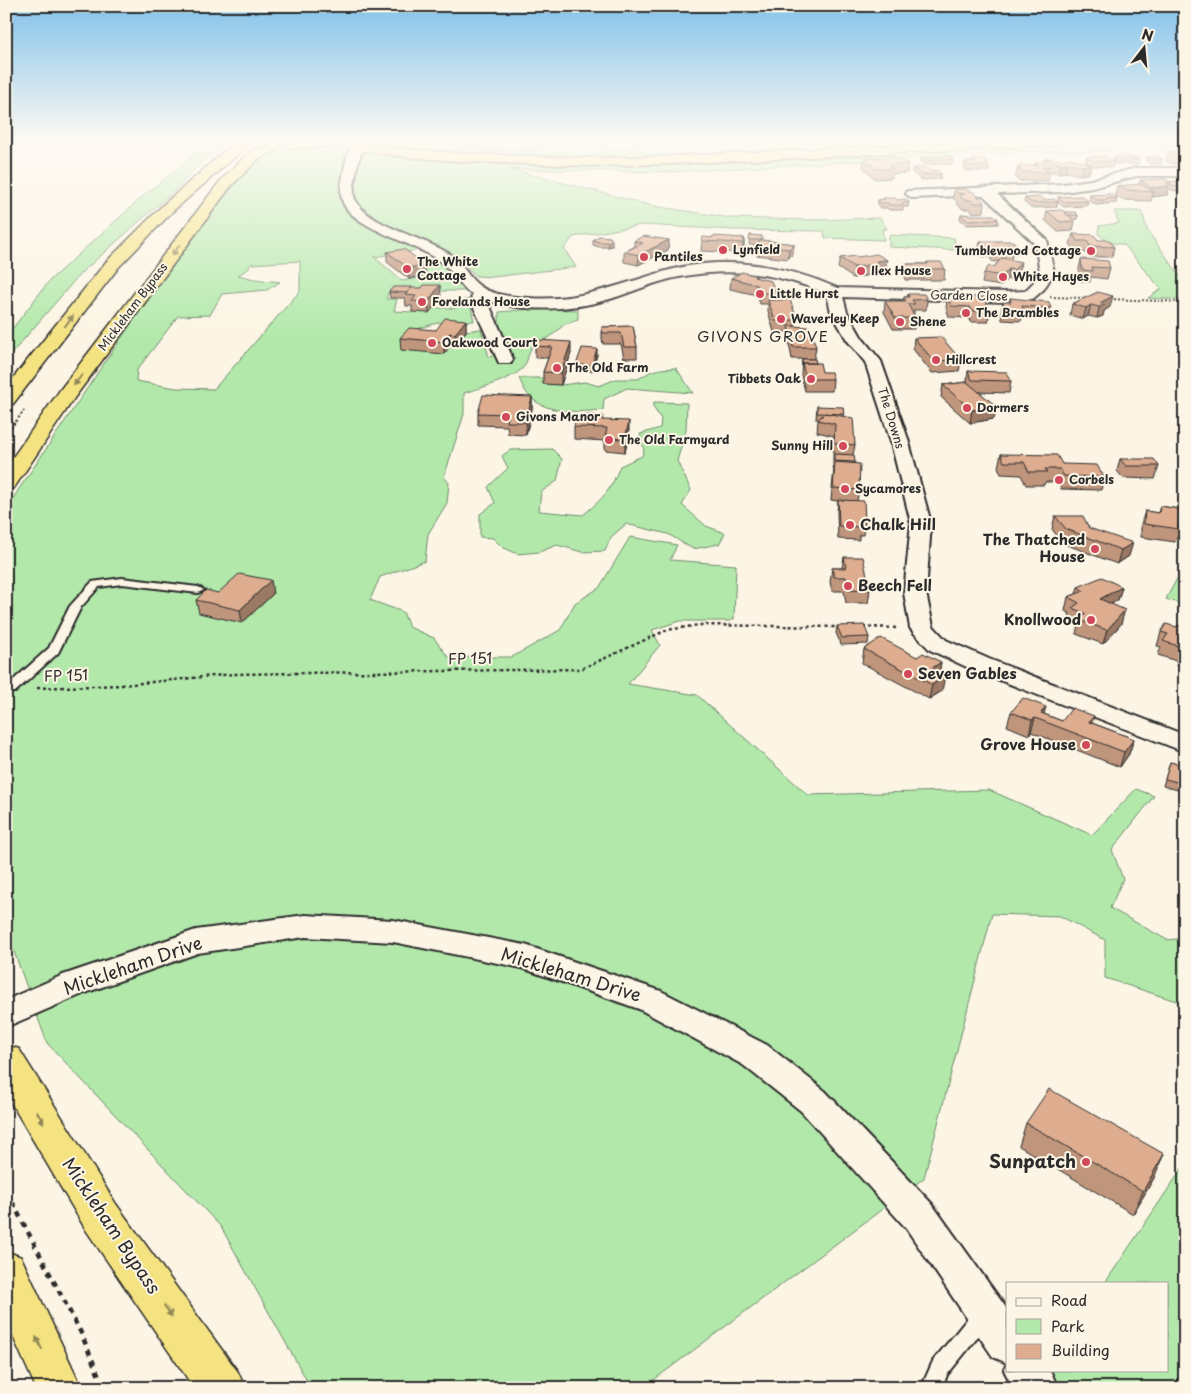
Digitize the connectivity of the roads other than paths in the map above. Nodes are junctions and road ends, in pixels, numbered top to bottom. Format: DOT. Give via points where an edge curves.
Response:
graph roads {
  1 [pos="170,206"];
  2 [pos="209,206"];
  3 [pos="353,206"];
  4 [pos="1002,206"];
  5 [pos="834,292"];
  6 [pos="480,293"];
  7 [pos="505,359"];
  8 [pos="6,400"];
  9 [pos="6,483"];
  10 [pos="198,590"];
  11 [pos="8,689"];
  12 [pos="1185,744"];
  13 [pos="6,1014"];
  14 [pos="11,1079"];
  15 [pos="6,1272"];
  16 [pos="987,1312"];
  17 [pos="1006,1341"];
  18 [pos="1026,1372"];
  19 [pos="60,1388"];
  20 [pos="222,1388"];
  21 [pos="931,1388"];
  22 [pos="1037,1388"];
  8 -- 1 [label="highway, one-way" via="112,265"];
  2 -- 9 [label="highway, Mickleham Bypass, one-way" via="67,394"];
  3 -- 6 [label="street" via="371,222 446,258"];
  4 -- 5 [label="street, Garden Close" via="1042,243 1047,272 1039,286 1029,294 1006,297"];
  5 -- 6 [label="street" via="807,280 735,267 675,273 570,303 530,303"];
  5 -- 12 [label="street, The Downs" via="839,312 855,340 873,361 899,439 921,523 915,593 922,628 938,645 980,664"];
  6 -- 7 [label="street" via="479,301"];
  10 -- 11 [label="lane" via="122,581 96,584 76,606 54,650"];
  13 -- 16 [label="street, Mickleham Drive" via="74,984 196,942 305,926 393,931 525,957 650,1000 762,1060 813,1100 919,1216"];
  14 -- 20 [label="highway, Mickleham Bypass, one-way" via="101,1217"];
  19 -- 15 [label="highway, one-way"];
  16 -- 17 [label="street, Mickleham Drive"];
  16 -- 21 [label="lane" via="940,1368"];
  18 -- 22 [label="street"];
}
